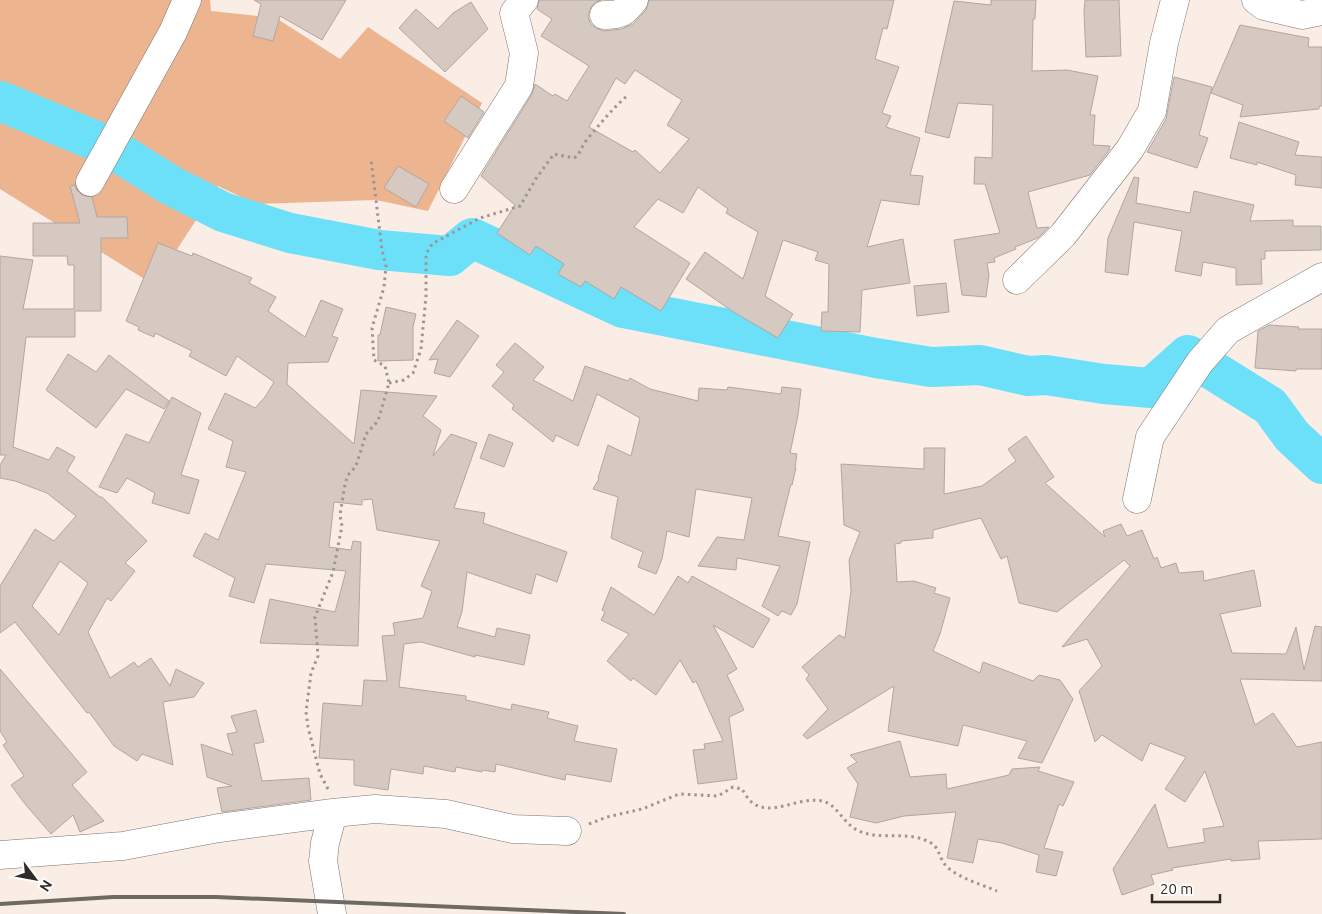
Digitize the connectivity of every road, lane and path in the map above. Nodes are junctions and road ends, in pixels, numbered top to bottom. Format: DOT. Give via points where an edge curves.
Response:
graph roads {
  1 [pos="187,0"];
  2 [pos="524,0"];
  3 [pos="634,0"];
  4 [pos="1175,0"];
  5 [pos="1256,0"];
  6 [pos="1322,11"];
  7 [pos="604,15"];
  8 [pos="628,95"];
  9 [pos="372,159"];
  10 [pos="90,182"];
  11 [pos="454,189"];
  12 [pos="1322,277"];
  13 [pos="1017,280"];
  14 [pos="389,383"];
  15 [pos="1137,499"];
  16 [pos="333,813"];
  17 [pos="567,830"];
  18 [pos="0,855"];
  19 [pos="997,891"];
  20 [pos="332,914"];
  1 -- 10 [label="street" via="173,32"];
  2 -- 11 [label="street" via="514,13 524,53 519,86"];
  3 -- 7 [label="street" via="617,15"];
  4 -- 13 [label="street" via="1152,111 1130,149 1063,234"];
  5 -- 6 [label="street" via="1264,6 1302,15"];
  8 -- 14 [label="path" via="613,108 578,155 574,158 554,154 520,206 480,218 432,244 426,254 421,349 413,373 404,380"];
  9 -- 14 [label="path" via="386,266 384,287 372,328 374,360 385,366"];
  12 -- 15 [label="street" via="1228,330 1200,362 1150,437"];
  14 -- 16 [label="path" via="378,421 366,434 356,466 345,484 340,514 342,526 333,572 316,617 318,656 311,674 306,712"];
  16 -- 17 [label="street" via="375,809 446,814 513,829"];
  16 -- 18 [label="street" via="220,828 123,846"];
  16 -- 20 [label="street" via="323,861"];
  17 -- 19 [label="path" via="642,809 679,794 718,796 733,787 742,789 755,805 767,808 807,800 822,801 858,831 925,840 936,846 946,866 961,877"];
}
